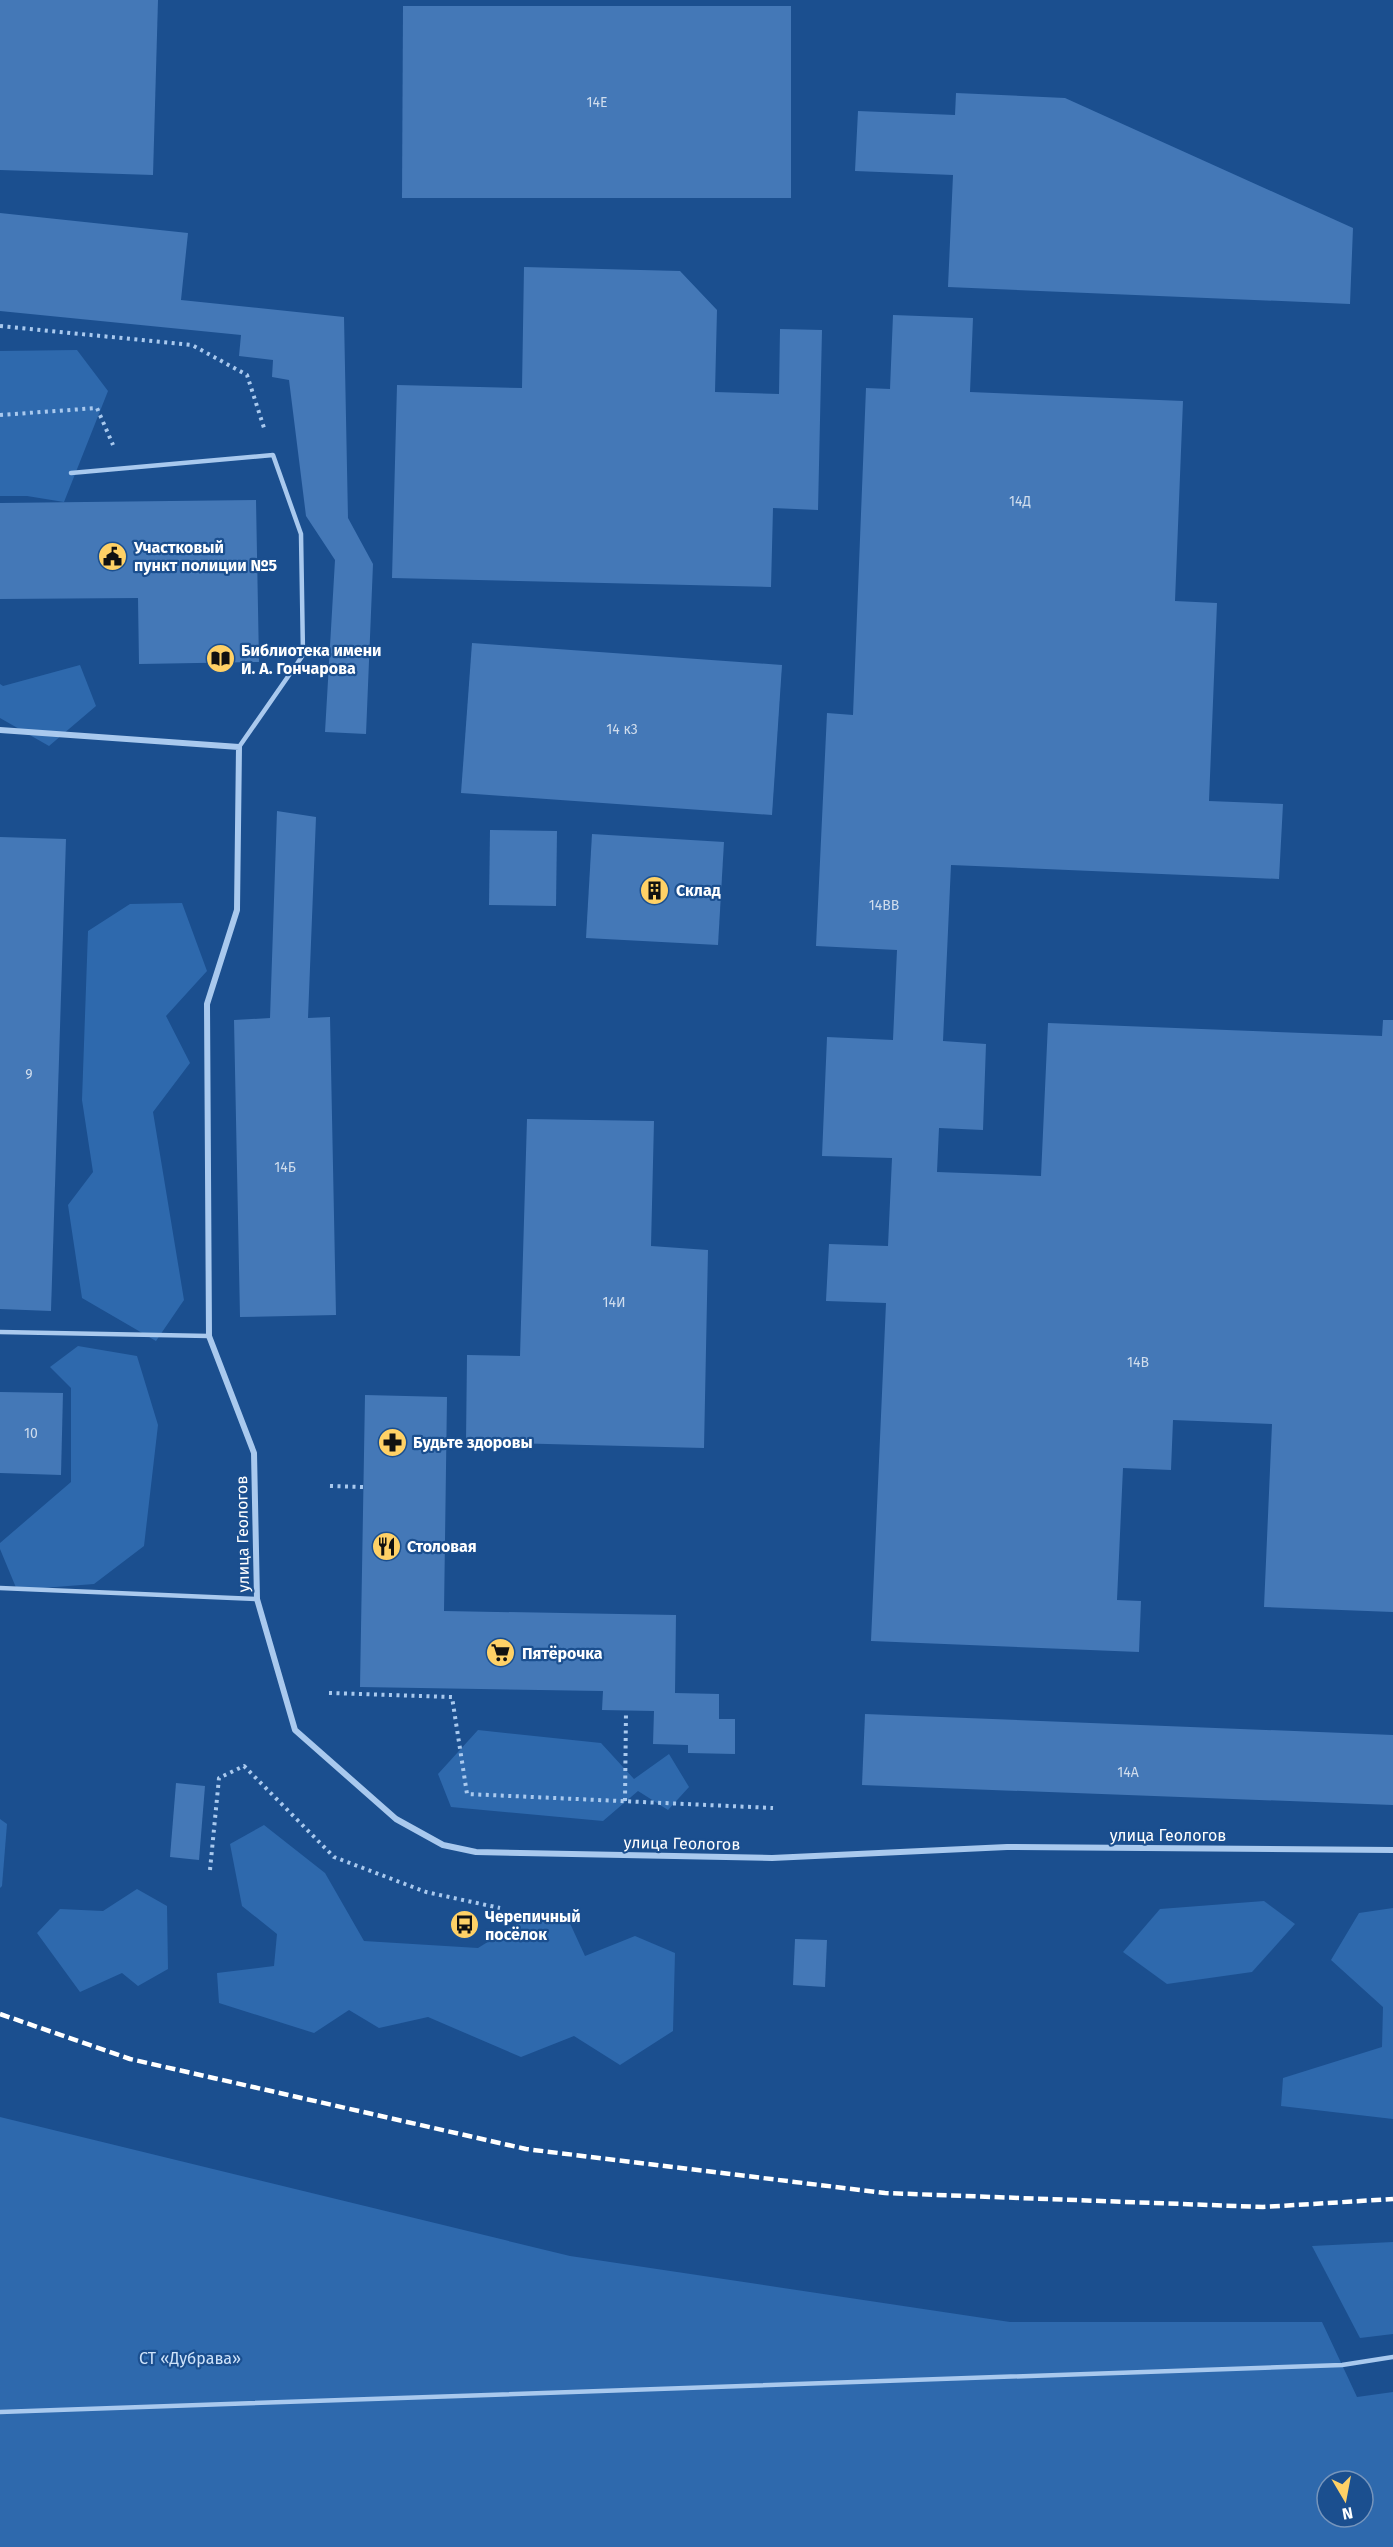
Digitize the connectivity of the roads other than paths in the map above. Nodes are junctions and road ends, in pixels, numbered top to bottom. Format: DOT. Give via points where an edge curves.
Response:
graph roads {
  1 [pos="71,472"];
  2 [pos="0,730"];
  3 [pos="239,747"];
  4 [pos="0,1332"];
  5 [pos="209,1336"];
  6 [pos="0,1588"];
  7 [pos="257,1599"];
  8 [pos="1393,1850"];
  9 [pos="1393,2357"];
  10 [pos="0,2412"];
  1 -- 3 [label="lane" via="273,455 301,534 303,654"];
  2 -- 3 [label="street"];
  3 -- 5 [label="street" via="237,910 207,1004"];
  4 -- 5 [label="lane"];
  5 -- 7 [label="street, улица Геологов" via="254,1453"];
  6 -- 7 [label="lane"];
  7 -- 8 [label="street, улица Геологов" via="295,1730 396,1819 443,1845 476,1852 772,1858 1007,1847"];
  9 -- 10 [label="lane" via="1342,2366"];
}
